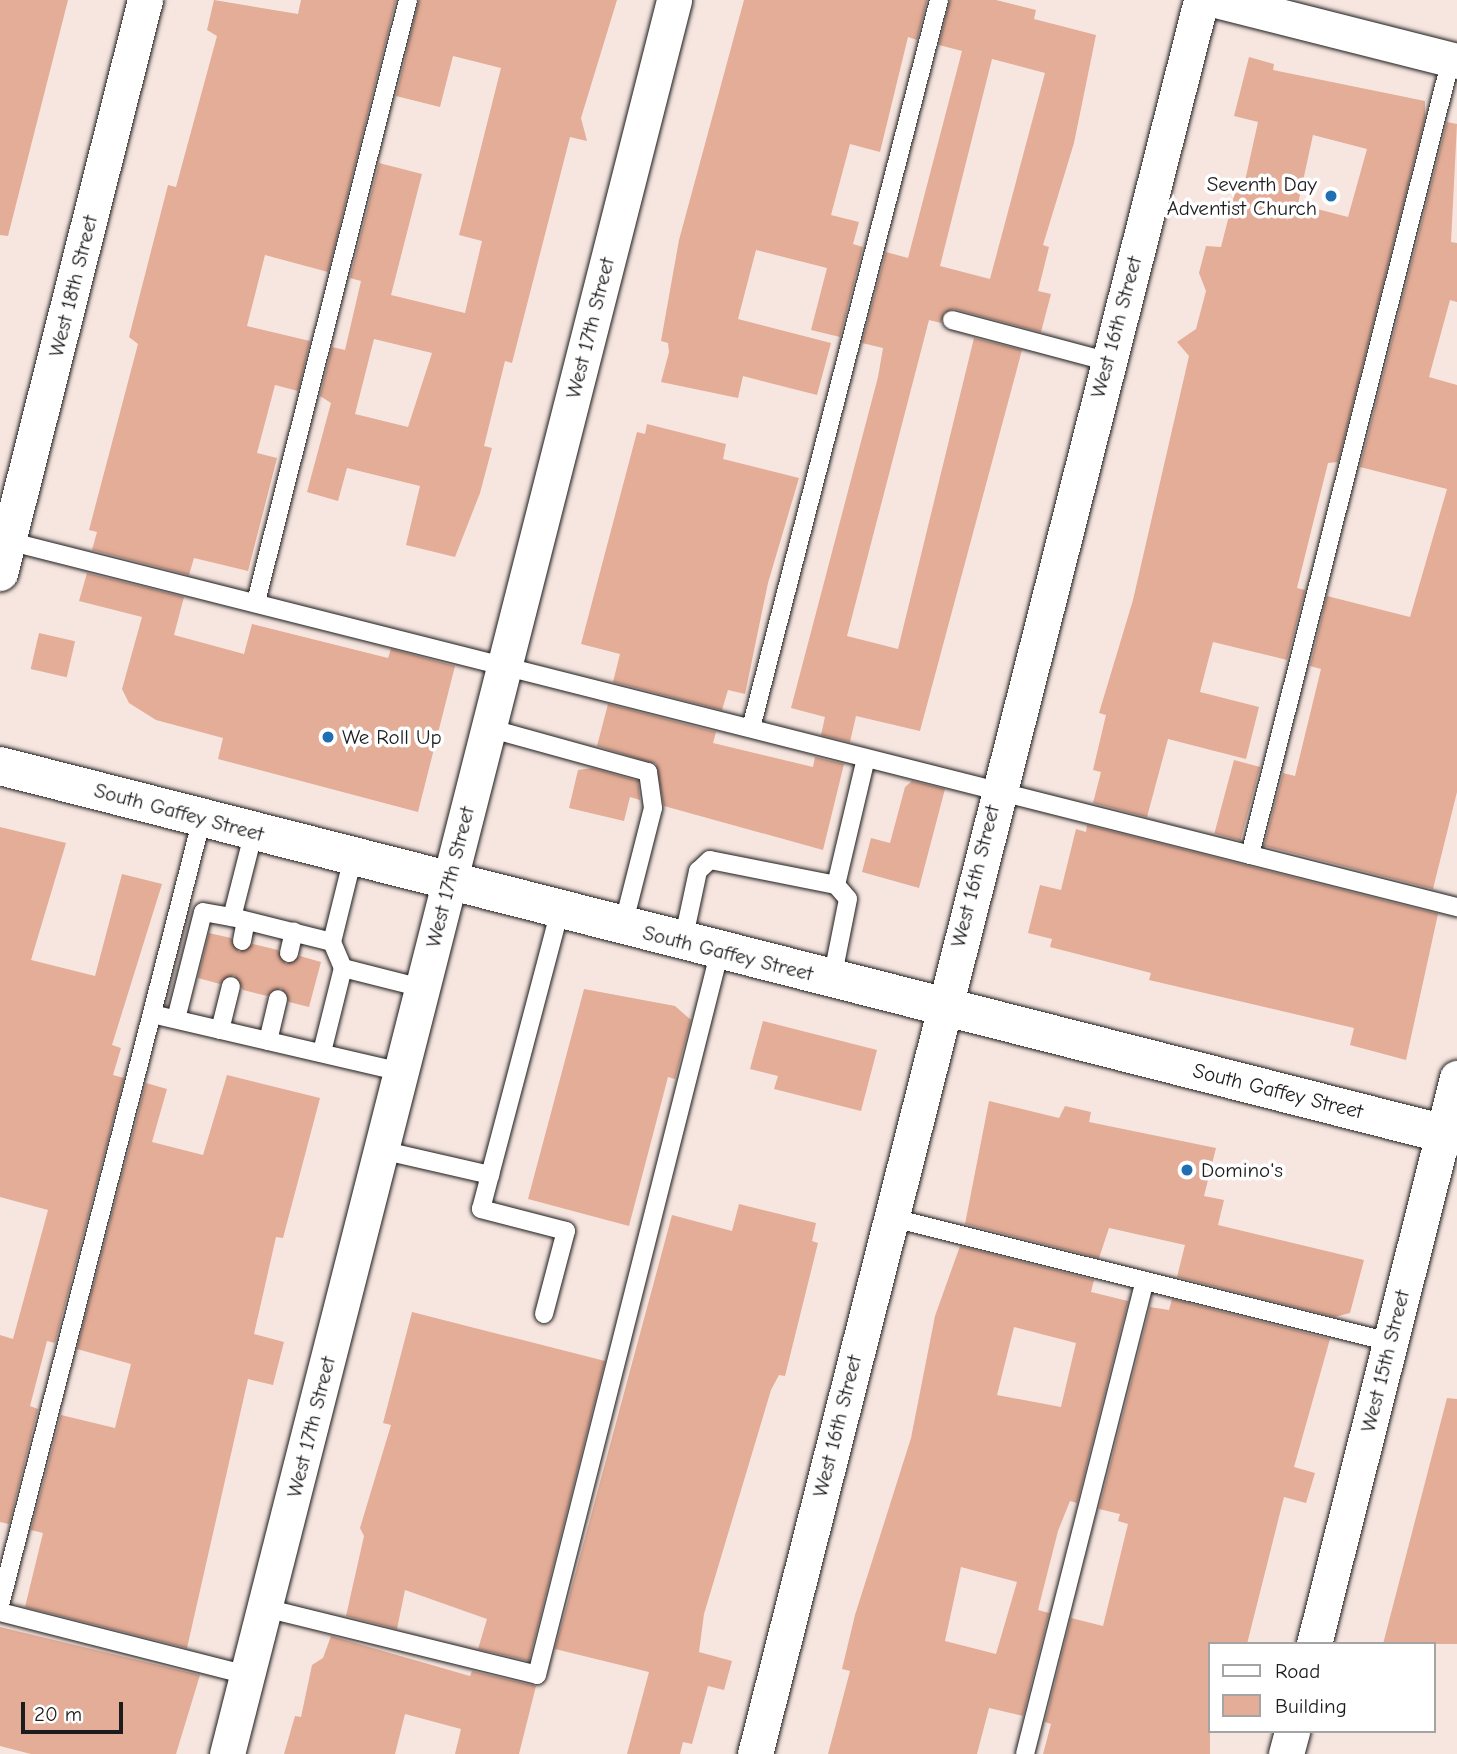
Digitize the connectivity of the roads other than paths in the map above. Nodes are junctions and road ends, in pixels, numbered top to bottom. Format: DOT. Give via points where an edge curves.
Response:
graph roads {
  1 [pos="145,0"];
  2 [pos="408,0"];
  3 [pos="674,0"];
  4 [pos="939,0"];
  5 [pos="1201,0"];
  6 [pos="1216,0"];
  7 [pos="1454,60"];
  8 [pos="952,320"];
  9 [pos="1106,361"];
  10 [pos="4,557"];
  11 [pos="256,602"];
  12 [pos="504,665"];
  13 [pos="751,728"];
  14 [pos="488,729"];
  15 [pos="866,758"];
  16 [pos="0,766"];
  17 [pos="997,790"];
  18 [pos="202,818"];
  19 [pos="254,831"];
  20 [pos="1250,855"];
  21 [pos="353,857"];
  22 [pos="449,882"];
  23 [pos="836,885"];
  24 [pos="1457,907"];
  25 [pos="560,910"];
  26 [pos="239,919"];
  27 [pos="623,926"];
  28 [pos="294,932"];
  29 [pos="242,941"];
  30 [pos="683,941"];
  31 [pos="332,942"];
  32 [pos="720,950"];
  33 [pos="289,953"];
  34 [pos="343,968"];
  35 [pos="832,979"];
  36 [pos="231,986"];
  37 [pos="422,988"];
  38 [pos="278,999"];
  39 [pos="942,1006"];
  40 [pos="152,1014"];
  41 [pos="176,1019"];
  42 [pos="220,1030"];
  43 [pos="268,1041"];
  44 [pos="322,1052"];
  45 [pos="401,1072"];
  46 [pos="1457,1078"];
  47 [pos="1450,1135"];
  48 [pos="381,1150"];
  49 [pos="490,1175"];
  50 [pos="889,1217"];
  51 [pos="1145,1281"];
  52 [pos="544,1314"];
  53 [pos="1390,1342"];
  54 [pos="0,1605"];
  55 [pos="265,1608"];
  56 [pos="0,1612"];
  57 [pos="1315,1642"];
  58 [pos="247,1675"];
  59 [pos="1291,1733"];
  60 [pos="227,1754"];
  61 [pos="755,1754"];
  62 [pos="1025,1754"];
  63 [pos="1286,1754"];
  1 -- 10 [label="street, West 18th Street"];
  2 -- 11 [label="lane"];
  3 -- 12 [label="street, West 17th Street"];
  4 -- 13 [label="lane"];
  5 -- 9 [label="street, West 16th Street"];
  6 -- 7 [label="street"];
  7 -- 20 [label="lane"];
  8 -- 9 [label="lane"];
  9 -- 17 [label="street, West 16th Street"];
  10 -- 11 [label="lane"];
  11 -- 12 [label="lane"];
  12 -- 13 [label="lane"];
  12 -- 14 [label="street, West 17th Street"];
  13 -- 15 [label="lane"];
  14 -- 22 [label="street, West 17th Street"];
  14 -- 27 [label="lane" via="648,772 653,808"];
  15 -- 17 [label="lane"];
  15 -- 23 [label="lane"];
  16 -- 18 [label="main road, South Gaffey Street"];
  17 -- 20 [label="lane"];
  17 -- 39 [label="street, West 16th Street"];
  18 -- 19 [label="main road, South Gaffey Street"];
  18 -- 40 [label="lane"];
  19 -- 21 [label="main road, South Gaffey Street"];
  19 -- 26 [label="lane"];
  20 -- 24 [label="lane"];
  21 -- 22 [label="main road, South Gaffey Street"];
  21 -- 31 [label="lane"];
  22 -- 25 [label="main road, South Gaffey Street"];
  22 -- 37 [label="street, West 17th Street"];
  23 -- 30 [label="lane" via="710,860 698,871"];
  23 -- 35 [label="lane" via="848,899"];
  25 -- 27 [label="main road, South Gaffey Street"];
  25 -- 49 [label="lane"];
  26 -- 28 [label="lane"];
  26 -- 29 [label="lane"];
  26 -- 41 [label="lane" via="203,912"];
  27 -- 30 [label="main road, South Gaffey Street"];
  28 -- 31 [label="lane"];
  28 -- 33 [label="lane"];
  30 -- 32 [label="main road, South Gaffey Street"];
  31 -- 34 [label="lane"];
  32 -- 35 [label="main road, South Gaffey Street"];
  32 -- 55 [label="lane" via="537,1675"];
  34 -- 37 [label="lane"];
  34 -- 44 [label="lane"];
  35 -- 39 [label="main road, South Gaffey Street"];
  36 -- 42 [label="lane"];
  37 -- 45 [label="street, West 17th Street"];
  38 -- 43 [label="lane"];
  39 -- 47 [label="main road, South Gaffey Street"];
  39 -- 50 [label="street, West 16th Street"];
  40 -- 41 [label="lane"];
  40 -- 54 [label="lane"];
  41 -- 42 [label="lane"];
  42 -- 43 [label="lane"];
  43 -- 44 [label="lane"];
  44 -- 45 [label="lane"];
  45 -- 48 [label="street, West 17th Street"];
  46 -- 47 [label="street, West 15th Street"];
  47 -- 53 [label="street, West 15th Street"];
  48 -- 49 [label="lane"];
  48 -- 55 [label="street, West 17th Street"];
  49 -- 52 [label="lane" via="481,1209 566,1231"];
  50 -- 51 [label="lane"];
  50 -- 61 [label="street, West 16th Street"];
  51 -- 53 [label="lane"];
  51 -- 62 [label="lane"];
  53 -- 57 [label="street, West 15th Street"];
  55 -- 58 [label="street, West 17th Street"];
  56 -- 58 [label="lane"];
  58 -- 60 [label="street, West 17th Street"];
  59 -- 63 [label="street"];
}
